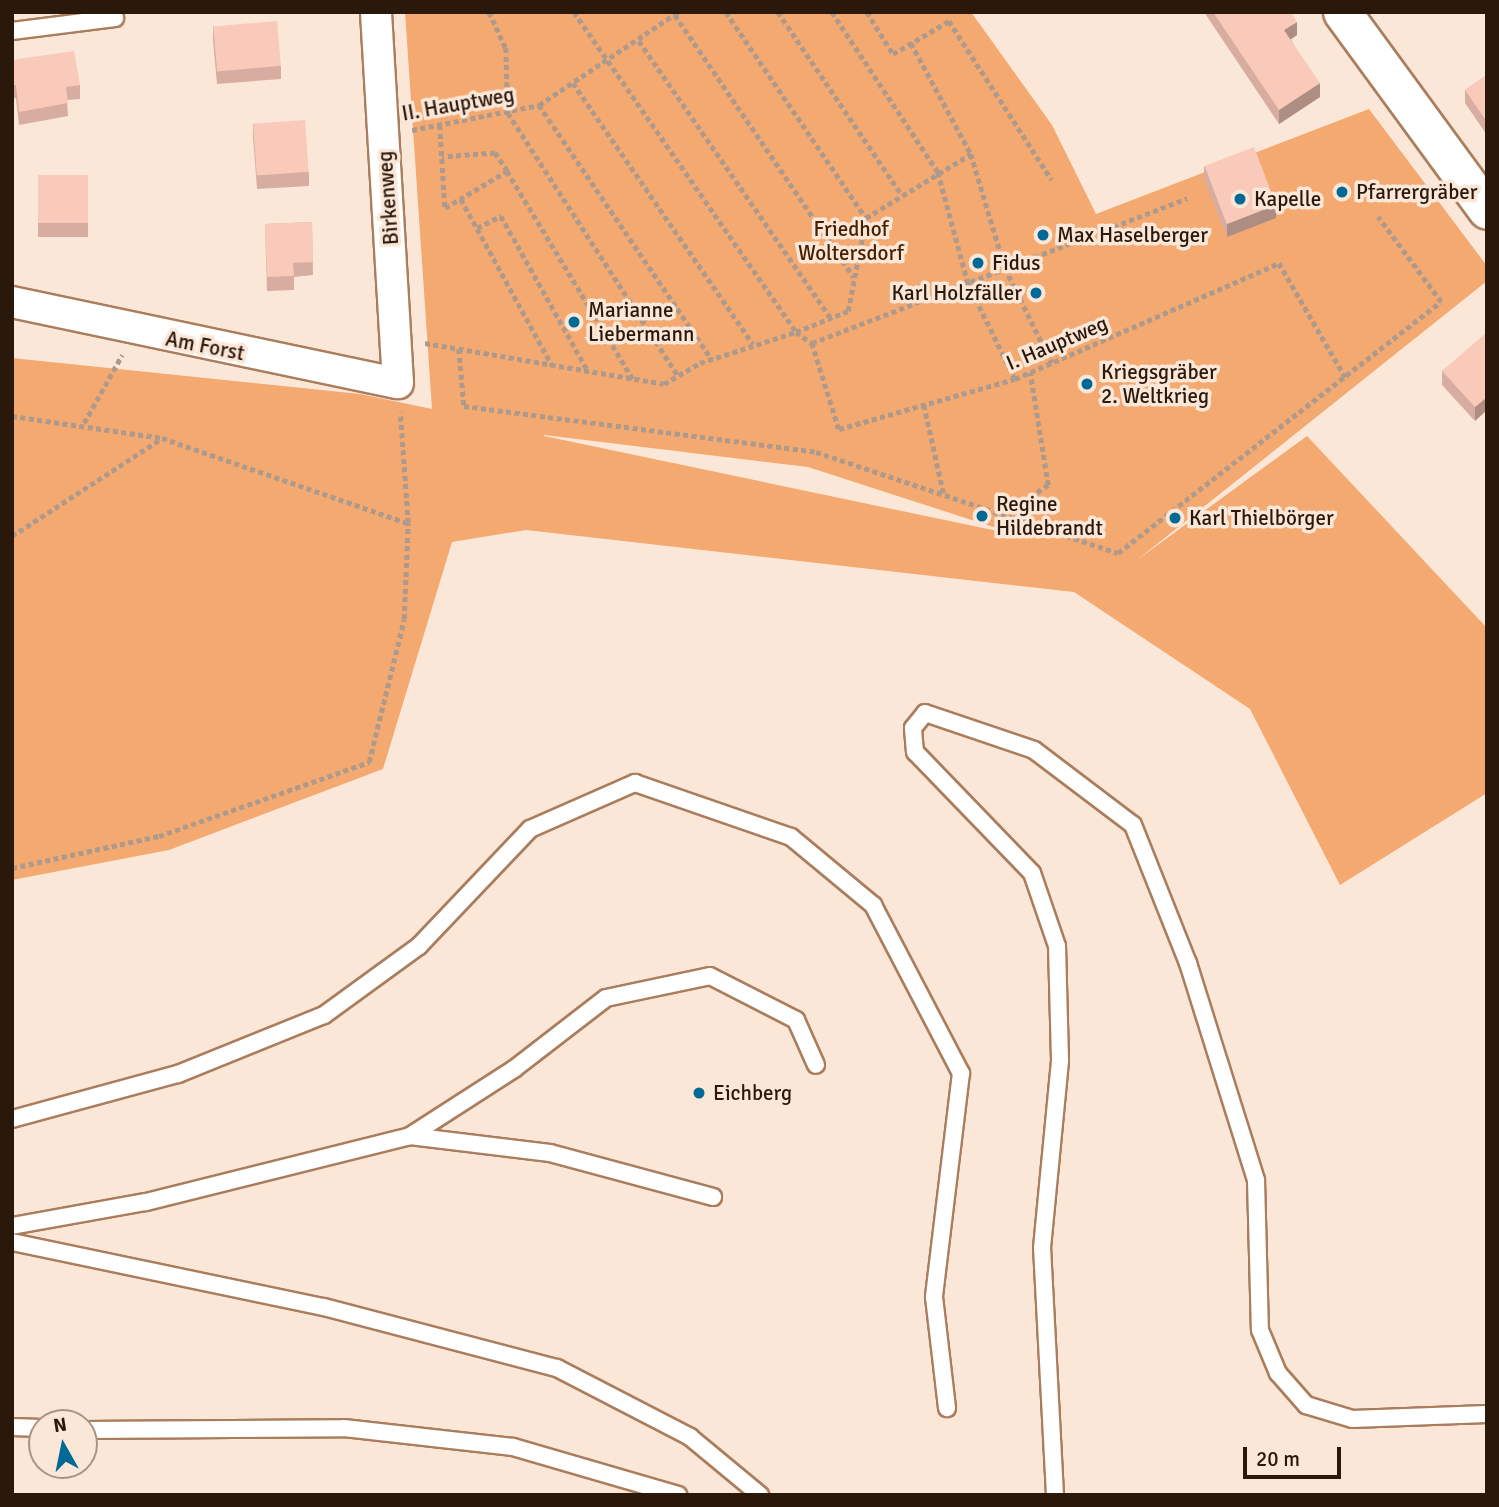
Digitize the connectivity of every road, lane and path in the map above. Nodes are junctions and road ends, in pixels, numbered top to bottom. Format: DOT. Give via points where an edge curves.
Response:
graph roads {
  1 [pos="376,12"];
  2 [pos="489,12"];
  3 [pos="574,12"];
  4 [pos="726,12"];
  5 [pos="778,12"];
  6 [pos="832,12"];
  7 [pos="867,12"];
  8 [pos="1342,12"];
  9 [pos="677,13"];
  10 [pos="115,18"];
  11 [pos="12,31"];
  12 [pos="639,41"];
  13 [pos="911,43"];
  14 [pos="609,63"];
  15 [pos="573,83"];
  16 [pos="539,105"];
  17 [pos="508,113"];
  18 [pos="440,125"];
  19 [pos="384,132"];
  20 [pos="971,154"];
  21 [pos="442,157"];
  22 [pos="507,171"];
  23 [pos="938,172"];
  24 [pos="1052,180"];
  25 [pos="902,195"];
  26 [pos="1187,198"];
  27 [pos="460,199"];
  28 [pos="1487,210"];
  29 [pos="1378,217"];
  30 [pos="866,218"];
  31 [pos="477,228"];
  32 [pos="1005,268"];
  33 [pos="854,278"];
  34 [pos="968,283"];
  35 [pos="12,302"];
  36 [pos="830,317"];
  37 [pos="134,332"];
  38 [pos="796,332"];
  39 [pos="396,340"];
  40 [pos="812,343"];
  41 [pos="753,344"];
  42 [pos="459,349"];
  43 [pos="712,360"];
  44 [pos="1052,363"];
  45 [pos="552,365"];
  46 [pos="588,371"];
  47 [pos="1030,372"];
  48 [pos="678,376"];
  49 [pos="1345,377"];
  50 [pos="634,379"];
  51 [pos="1015,379"];
  52 [pos="398,383"];
  53 [pos="924,405"];
  54 [pos="12,416"];
  55 [pos="84,424"];
  56 [pos="162,438"];
  57 [pos="944,495"];
  58 [pos="1026,522"];
  59 [pos="408,523"];
  60 [pos="12,536"];
  61 [pos="12,868"];
  62 [pos="816,1065"];
  63 [pos="12,1119"];
  64 [pos="410,1136"];
  65 [pos="713,1197"];
  66 [pos="12,1226"];
  67 [pos="12,1242"];
  68 [pos="947,1408"];
  69 [pos="1487,1414"];
  70 [pos="98,1430"];
  71 [pos="678,1495"];
  72 [pos="760,1495"];
  73 [pos="1055,1495"];
  1 -- 19 [label="street, Birkenweg"];
  2 -- 17 [label="path" via="506,48"];
  3 -- 14 [label="path"];
  4 -- 30 [label="path"];
  5 -- 25 [label="path"];
  6 -- 23 [label="path"];
  7 -- 13 [label="path" via="893,54"];
  8 -- 28 [label="street"];
  9 -- 12 [label="path, II. Hauptweg"];
  9 -- 33 [label="path"];
  10 -- 11 [label="lane"];
  12 -- 14 [label="path, II. Hauptweg"];
  12 -- 36 [label="path"];
  13 -- 20 [label="path"];
  13 -- 24 [label="path" via="950,21"];
  14 -- 15 [label="path, II. Hauptweg"];
  14 -- 38 [label="path"];
  15 -- 16 [label="path, II. Hauptweg"];
  15 -- 41 [label="path"];
  16 -- 17 [label="path, II. Hauptweg"];
  16 -- 43 [label="path"];
  17 -- 18 [label="path, II. Hauptweg"];
  17 -- 48 [label="path"];
  18 -- 19 [label="path, II. Hauptweg"];
  18 -- 21 [label="path"];
  19 -- 39 [label="street, Birkenweg"];
  20 -- 23 [label="path"];
  20 -- 32 [label="path"];
  21 -- 22 [label="path" via="495,153"];
  21 -- 27 [label="path" via="445,208"];
  22 -- 27 [label="path"];
  22 -- 50 [label="path"];
  23 -- 25 [label="path"];
  23 -- 34 [label="path"];
  25 -- 30 [label="path"];
  26 -- 32 [label="path"];
  27 -- 31 [label="path"];
  29 -- 49 [label="path" via="1441,302"];
  30 -- 33 [label="path"];
  31 -- 45 [label="path"];
  31 -- 46 [label="path" via="500,216"];
  32 -- 34 [label="path"];
  32 -- 44 [label="path"];
  33 -- 36 [label="path" via="848,311"];
  34 -- 40 [label="path"];
  34 -- 51 [label="path"];
  35 -- 37 [label="street, Am Forst"];
  36 -- 38 [label="path"];
  37 -- 52 [label="street, Am Forst"];
  37 -- 55 [label="path"];
  38 -- 40 [label="path"];
  38 -- 41 [label="path"];
  39 -- 42 [label="path"];
  39 -- 52 [label="street, Birkenweg"];
  40 -- 53 [label="path, I. Hauptweg" via="839,429"];
  41 -- 43 [label="path"];
  42 -- 45 [label="path"];
  42 -- 57 [label="path" via="464,406 816,452"];
  43 -- 48 [label="path"];
  44 -- 47 [label="path, I. Hauptweg"];
  44 -- 49 [label="path, I. Hauptweg" via="1279,263"];
  45 -- 46 [label="path"];
  46 -- 50 [label="path"];
  47 -- 51 [label="path, I. Hauptweg"];
  47 -- 58 [label="path" via="1048,485 1030,497"];
  48 -- 50 [label="path" via="664,384"];
  49 -- 58 [label="path" via="1118,553"];
  51 -- 53 [label="path, I. Hauptweg"];
  52 -- 59 [label="path"];
  53 -- 57 [label="path"];
  54 -- 55 [label="path"];
  55 -- 56 [label="path"];
  56 -- 59 [label="path"];
  56 -- 60 [label="path"];
  57 -- 58 [label="path"];
  59 -- 61 [label="path" via="404,619 369,762 159,836"];
  62 -- 64 [label="lane" via="796,1020 710,976 606,998 514,1069"];
  63 -- 68 [label="lane" via="28,1110 178,1074 324,1015 419,946 530,829 635,783 790,837 873,905 961,1073 934,1297"];
  64 -- 65 [label="lane" via="550,1153"];
  64 -- 66 [label="lane" via="146,1202"];
  67 -- 72 [label="lane" via="324,1307 558,1368 690,1437"];
  69 -- 73 [label="lane" via="1352,1419 1306,1405 1278,1373 1260,1330 1256,1180 1188,963 1133,825 1034,750 925,713 913,728 915,752 1032,873 1057,946 1060,1060 1042,1248"];
  70 -- 71 [label="lane" via="344,1428 448,1439 513,1447"];
}
